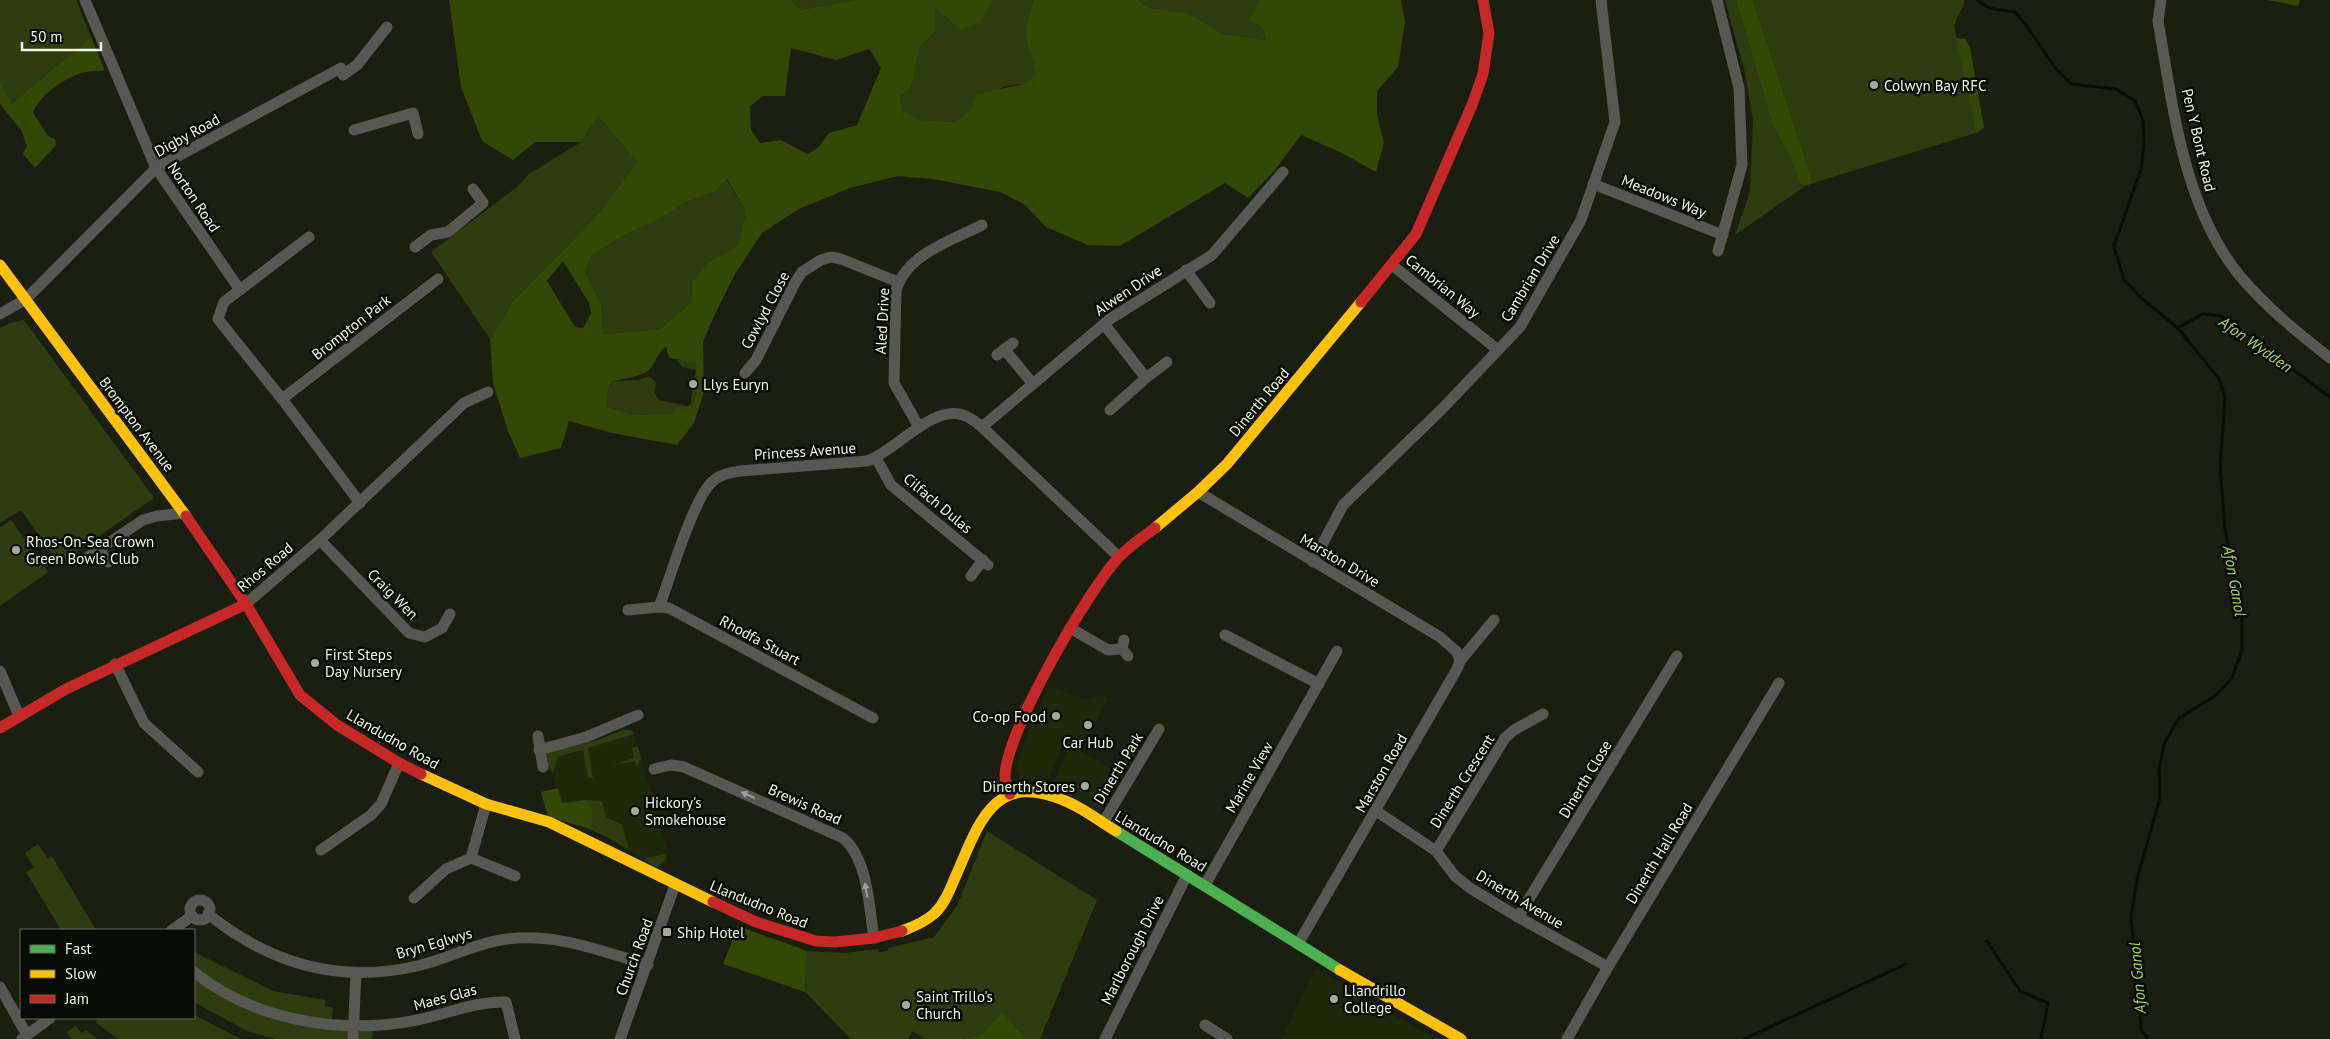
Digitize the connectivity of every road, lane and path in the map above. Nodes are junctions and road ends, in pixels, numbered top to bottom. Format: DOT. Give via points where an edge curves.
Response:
graph roads {
  1 [pos="85,0"];
  2 [pos="1483,0"];
  3 [pos="1601,0"];
  4 [pos="1717,0"];
  5 [pos="2161,0"];
  6 [pos="387,27"];
  7 [pos="354,130"];
  8 [pos="418,134"];
  9 [pos="156,168"];
  10 [pos="1283,172"];
  11 [pos="1594,184"];
  12 [pos="473,189"];
  13 [pos="982,225"];
  14 [pos="1723,235"];
  15 [pos="309,237"];
  16 [pos="415,247"];
  17 [pos="1718,251"];
  18 [pos="0,265"];
  19 [pos="1392,265"];
  20 [pos="1186,270"];
  21 [pos="438,279"];
  22 [pos="898,282"];
  23 [pos="240,290"];
  24 [pos="26,299"];
  25 [pos="1210,303"];
  26 [pos="0,314"];
  27 [pos="1104,324"];
  28 [pos="1005,349"];
  29 [pos="1498,350"];
  30 [pos="2330,358"];
  31 [pos="1167,362"];
  32 [pos="745,373"];
  33 [pos="1146,378"];
  34 [pos="1033,384"];
  35 [pos="488,392"];
  36 [pos="282,399"];
  37 [pos="1110,410"];
  38 [pos="919,427"];
  39 [pos="982,427"];
  40 [pos="876,458"];
  41 [pos="1198,492"];
  42 [pos="360,502"];
  43 [pos="184,513"];
  44 [pos="320,540"];
  45 [pos="99,550"];
  46 [pos="1120,557"];
  47 [pos="86,558"];
  48 [pos="108,562"];
  49 [pos="1313,562"];
  50 [pos="971,576"];
  51 [pos="246,604"];
  52 [pos="659,607"];
  53 [pos="628,610"];
  54 [pos="450,614"];
  55 [pos="1494,620"];
  56 [pos="1070,628"];
  57 [pos="1225,635"];
  58 [pos="1125,648"];
  59 [pos="1337,651"];
  60 [pos="1677,656"];
  61 [pos="1460,661"];
  62 [pos="115,664"];
  63 [pos="0,670"];
  64 [pos="1319,684"];
  65 [pos="1779,684"];
  66 [pos="1543,714"];
  67 [pos="638,715"];
  68 [pos="18,716"];
  69 [pos="873,718"];
  70 [pos="0,728"];
  71 [pos="1159,729"];
  72 [pos="538,736"];
  73 [pos="539,750"];
  74 [pos="399,764"];
  75 [pos="542,767"];
  76 [pos="654,769"];
  77 [pos="198,772"];
  78 [pos="1010,794"];
  79 [pos="486,804"];
  80 [pos="1376,811"];
  81 [pos="1102,823"];
  82 [pos="321,850"];
  83 [pos="1436,851"];
  84 [pos="471,858"];
  85 [pos="1187,875"];
  86 [pos="515,876"];
  87 [pos="675,885"];
  88 [pos="1205,885"];
  89 [pos="414,898"];
  90 [pos="208,914"];
  91 [pos="192,916"];
  92 [pos="1518,918"];
  93 [pos="173,929"];
  94 [pos="874,938"];
  95 [pos="1298,944"];
  96 [pos="648,965"];
  97 [pos="1608,967"];
  98 [pos="356,972"];
  99 [pos="195,973"];
  100 [pos="0,987"];
  101 [pos="49,1019"];
  102 [pos="354,1026"];
  103 [pos="1205,1026"];
  104 [pos="25,1037"];
  105 [pos="1110,1037"];
  106 [pos="353,1039"];
  107 [pos="515,1039"];
  108 [pos="620,1039"];
  109 [pos="1225,1039"];
  110 [pos="1460,1039"];
  111 [pos="1567,1039"];
  1 -- 9 [label="street, Norton Road"];
  2 -- 19 [label="main road, Dinerth Road" via="1489,33 1483,74 1428,209 1416,234"];
  3 -- 11 [label="street, Cambrian Drive" via="1615,122"];
  4 -- 14 [label="street" via="1739,88 1742,165"];
  5 -- 30 [label="street, Pen Y Bont Road" via="2158,21 2196,199 2239,275 2297,333"];
  6 -- 9 [label="street, Digby Road" via="357,65"];
  7 -- 8 [label="street" via="413,113"];
  9 -- 23 [label="street, Norton Road"];
  9 -- 24 [label="street, Digby Road"];
  10 -- 20 [label="street, Alwen Drive" via="1212,255"];
  11 -- 14 [label="street, Meadows Way"];
  11 -- 29 [label="street, Cambrian Drive" via="1581,220 1520,327"];
  12 -- 16 [label="street" via="482,203 448,232 431,235"];
  13 -- 22 [label="street, Aled Drive" via="913,262"];
  14 -- 17 [label="street"];
  15 -- 23 [label="street"];
  18 -- 24 [label="main road, Brompton Avenue"];
  19 -- 29 [label="street, Cambrian Way"];
  19 -- 41 [label="main road, Dinerth Road" via="1227,464"];
  20 -- 25 [label="street"];
  20 -- 27 [label="street, Alwen Drive"];
  21 -- 36 [label="street, Brompton Park"];
  22 -- 32 [label="street, Cowlyd Close" via="831,257 811,265 796,281 759,362"];
  22 -- 38 [label="street, Aled Drive" via="894,383"];
  23 -- 36 [label="street" via="224,302 218,319"];
  24 -- 26 [label="street, Digby Road"];
  24 -- 43 [label="main road, Brompton Avenue"];
  27 -- 33 [label="street"];
  27 -- 34 [label="street, Alwen Drive"];
  28 -- 34 [label="street"];
  29 -- 49 [label="street, Cambrian Drive" via="1344,505"];
  31 -- 33 [label="street"];
  33 -- 37 [label="street"];
  34 -- 39 [label="street, Alwen Drive"];
  35 -- 42 [label="street, Rhos Road" via="464,403"];
  36 -- 42 [label="street"];
  38 -- 39 [label="street, Princess Avenue" via="938,415 950,413 961,414"];
  38 -- 40 [label="street, Princess Avenue"];
  39 -- 46 [label="street, Princess Avenue"];
  40 -- 50 [label="street, Cilfach Dulas" via="891,485 986,562"];
  40 -- 52 [label="street, Princess Avenue" via="855,463 740,471 722,474 713,480 700,499"];
  41 -- 46 [label="main road, Dinerth Road"];
  41 -- 49 [label="street, Marston Drive"];
  42 -- 44 [label="street, Rhos Road"];
  43 -- 45 [label="street" via="149,517"];
  43 -- 51 [label="main road, Brompton Avenue"];
  44 -- 51 [label="street, Rhos Road"];
  44 -- 54 [label="street, Craig Wen" via="409,632 425,637 442,628"];
  45 -- 47 [label="street"];
  45 -- 48 [label="street"];
  46 -- 56 [label="main road, Dinerth Road" via="1098,583"];
  49 -- 61 [label="street, Marston Drive" via="1440,637 1457,652"];
  51 -- 62 [label="main road, Rhos Road"];
  51 -- 74 [label="main road, Llandudno Road" via="300,695 336,725"];
  52 -- 53 [label="street, Rhodfa Stuart"];
  52 -- 69 [label="street, Rhodfa Stuart" via="669,608"];
  55 -- 61 [label="street, Marston Road"];
  56 -- 58 [label="street" via="1108,650"];
  56 -- 78 [label="main road, Dinerth Road" via="1013,742 1005,776"];
  57 -- 64 [label="street"];
  59 -- 64 [label="street, Marine View"];
  60 -- 92 [label="street, Dinerth Close"];
  61 -- 80 [label="street, Marston Road"];
  62 -- 68 [label="main road, Rhos Road"];
  62 -- 77 [label="street" via="144,723"];
  63 -- 68 [label="street"];
  64 -- 88 [label="street, Marine View"];
  65 -- 97 [label="street, Dinerth Hall Road"];
  66 -- 83 [label="street, Dinerth Crescent" via="1505,738"];
  67 -- 73 [label="street" via="586,737"];
  68 -- 70 [label="main road, Rhos Road"];
  71 -- 81 [label="street, Dinerth Park"];
  72 -- 73 [label="street"];
  73 -- 75 [label="street"];
  74 -- 79 [label="main road, Llandudno Road"];
  74 -- 82 [label="street" via="381,804 371,815"];
  94 -- 76 [label="street, Brewis Road, one-way" via="861,862 843,838 684,766"];
  78 -- 81 [label="main road, Llandudno Road" via="1049,794"];
  78 -- 94 [label="main road, Llandudno Road" via="987,811 952,887 934,913 903,931"];
  79 -- 84 [label="street"];
  79 -- 87 [label="main road, Llandudno Road" via="549,822"];
  80 -- 83 [label="street, Dinerth Avenue"];
  80 -- 95 [label="street, Marston Road"];
  81 -- 85 [label="main road, Llandudno Road"];
  83 -- 92 [label="street, Dinerth Avenue" via="1455,876"];
  84 -- 86 [label="street"];
  84 -- 89 [label="street" via="446,869"];
  85 -- 88 [label="main road, Llandudno Road"];
  85 -- 105 [label="street, Marlborough Drive"];
  87 -- 94 [label="main road, Llandudno Road" via="756,922 816,941"];
  87 -- 96 [label="street, Church Road"];
  88 -- 95 [label="main road, Llandudno Road"];
  90 -- 91 [label="street" via="199,919"];
  90 -- 91 [label="street" via="208,905 199,900 191,906"];
  90 -- 98 [label="street, Bryn Eglwys" via="267,953 311,968"];
  91 -- 93 [label="street"];
  92 -- 97 [label="street, Dinerth Avenue"];
  95 -- 110 [label="main road, Llandudno Road"];
  96 -- 98 [label="street, Bryn Eglwys" via="568,940 537,938 507,939 418,966"];
  96 -- 108 [label="street, Church Road"];
  97 -- 111 [label="street, Dinerth Hall Road"];
  98 -- 102 [label="street"];
  99 -- 102 [label="street" via="262,1009 295,1019"];
  100 -- 104 [label="street"];
  101 -- 104 [label="street"];
  102 -- 106 [label="street"];
  102 -- 107 [label="street, Maes Glas" via="373,1027 432,1017 486,1001 506,1002"];
  103 -- 109 [label="street"];
}
